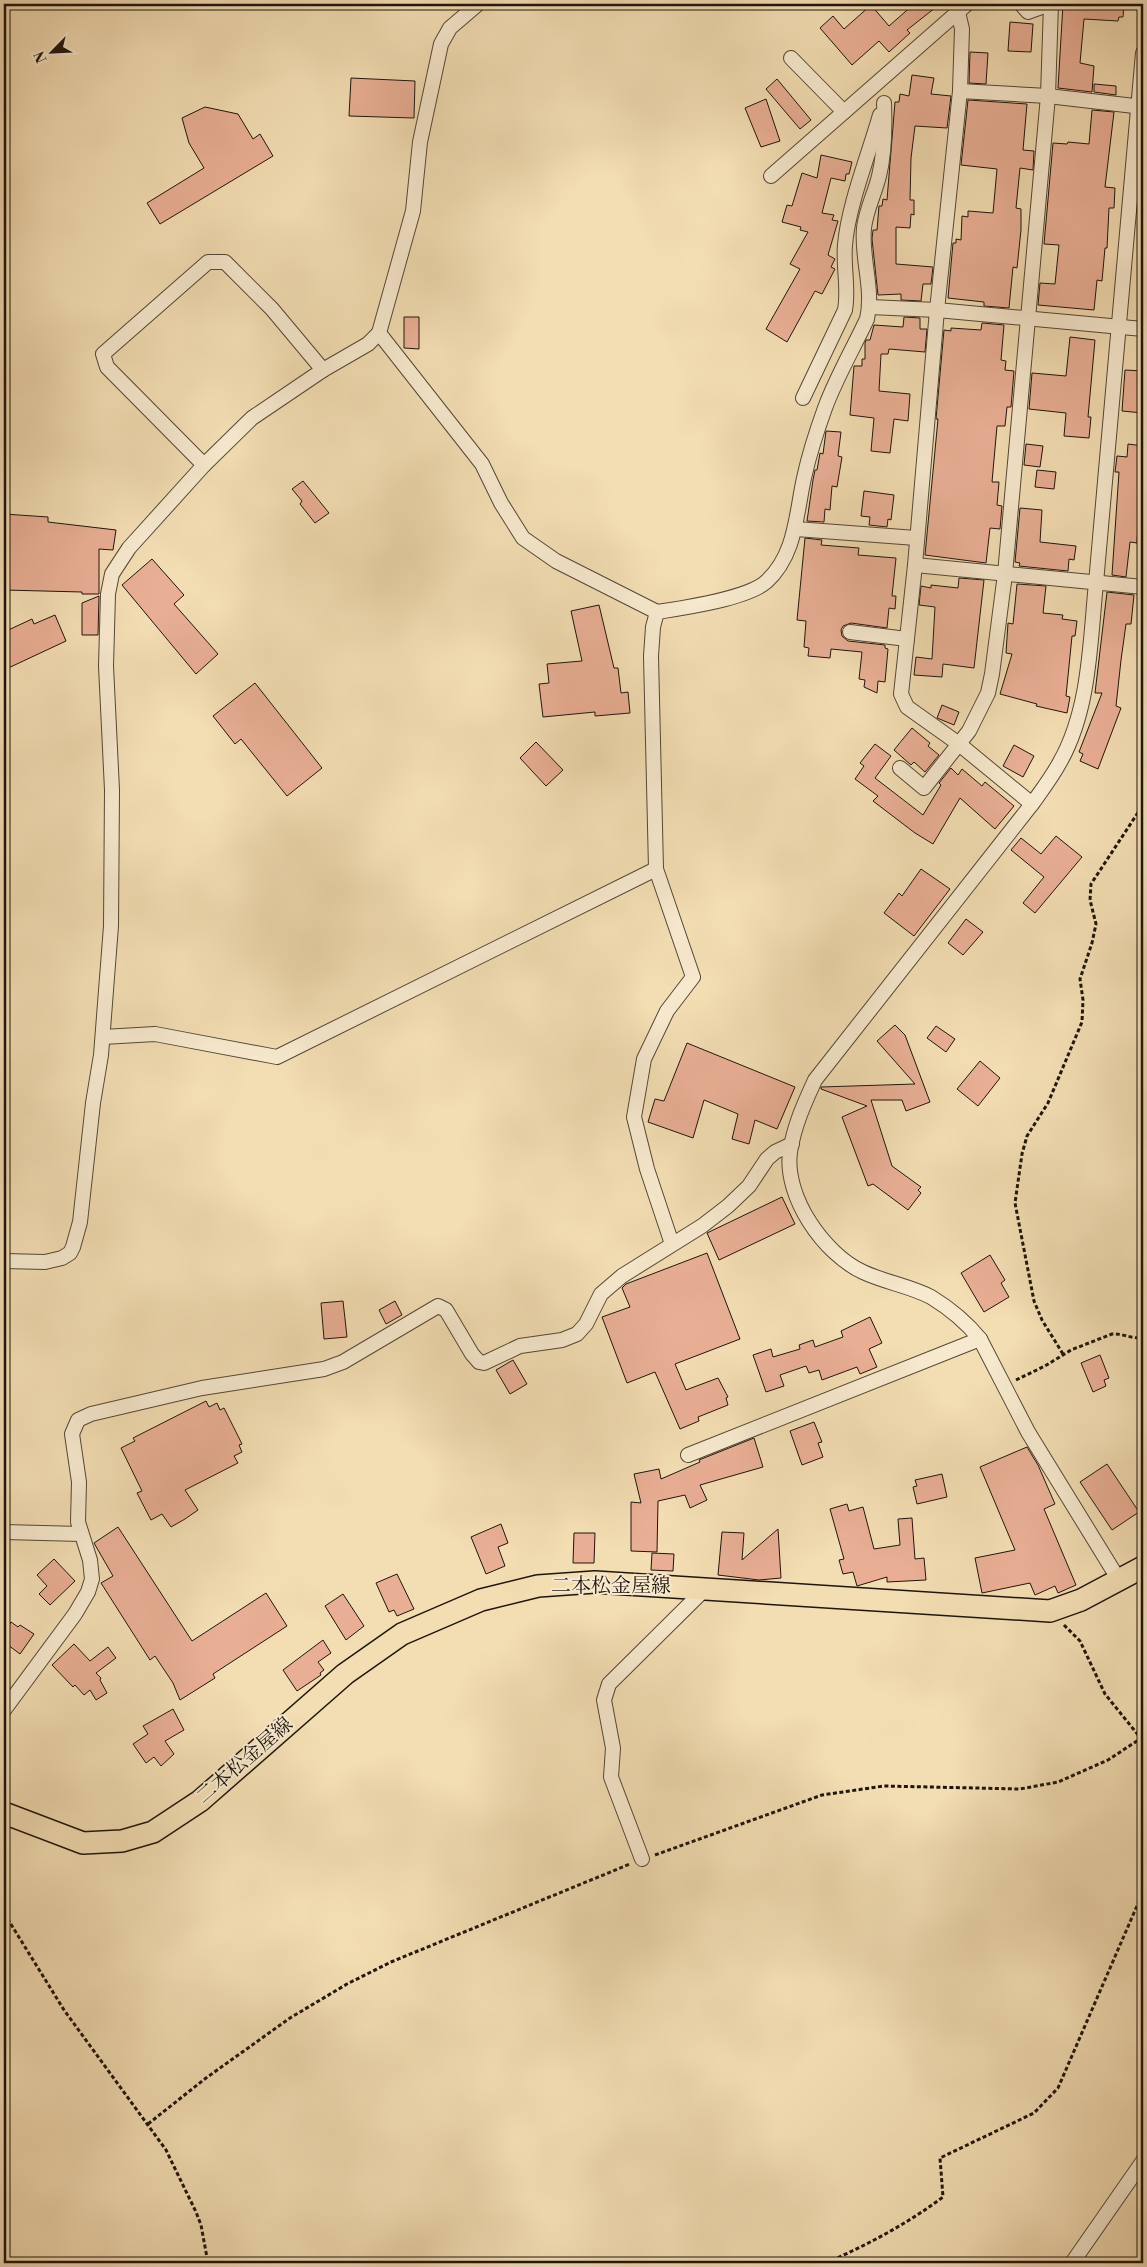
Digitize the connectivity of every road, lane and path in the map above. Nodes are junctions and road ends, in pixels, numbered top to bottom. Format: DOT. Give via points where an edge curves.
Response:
graph roads {
  1 [pos="478,4"];
  2 [pos="1020,4"];
  3 [pos="1050,4"];
  4 [pos="962,8"];
  5 [pos="1143,53"];
  6 [pos="791,58"];
  7 [pos="960,91"];
  8 [pos="1048,96"];
  9 [pos="1141,107"];
  10 [pos="844,112"];
  11 [pos="771,176"];
  12 [pos="870,306"];
  13 [pos="937,310"];
  14 [pos="1026,318"];
  15 [pos="1119,327"];
  16 [pos="1143,329"];
  17 [pos="379,333"];
  18 [pos="322,370"];
  19 [pos="803,398"];
  20 [pos="204,465"];
  21 [pos="796,529"];
  22 [pos="916,538"];
  23 [pos="915,565"];
  24 [pos="1005,574"];
  25 [pos="1096,583"];
  26 [pos="1143,587"];
  27 [pos="657,612"];
  28 [pos="850,632"];
  29 [pos="907,639"];
  30 [pos="959,744"];
  31 [pos="900,768"];
  32 [pos="1032,804"];
  33 [pos="1143,804"];
  34 [pos="656,869"];
  35 [pos="103,1037"];
  36 [pos="792,1144"];
  37 [pos="672,1244"];
  38 [pos="4,1261"];
  39 [pos="1143,1337"];
  40 [pos="980,1339"];
  41 [pos="1064,1354"];
  42 [pos="1004,1386"];
  43 [pos="688,1455"];
  44 [pos="4,1532"];
  45 [pos="81,1534"];
  46 [pos="1143,1567"];
  47 [pos="1119,1580"];
  48 [pos="707,1587"];
  49 [pos="1050,1610"];
  50 [pos="4,1710"];
  51 [pos="1142,1739"];
  52 [pos="4,1813"];
  53 [pos="642,1859"];
  54 [pos="1143,1892"];
  55 [pos="4,1913"];
  56 [pos="148,2124"];
  57 [pos="1143,2161"];
  58 [pos="208,2263"];
  59 [pos="826,2263"];
  60 [pos="1072,2263"];
  1 -- 17 [label="street" via="450,28 442,44 420,142 413,211"];
  2 -- 3 [label="street" via="1028,12"];
  3 -- 8 [label="street"];
  4 -- 7 [label="street"];
  4 -- 10 [label="street"];
  5 -- 9 [label="street"];
  6 -- 10 [label="street"];
  7 -- 8 [label="street"];
  7 -- 13 [label="street"];
  8 -- 9 [label="street"];
  8 -- 14 [label="street"];
  9 -- 15 [label="street"];
  10 -- 11 [label="street"];
  12 -- 13 [label="street"];
  12 -- 19 [label="street" via="864,225 880,174 885,132 884,103 849,221 845,246 845,310"];
  12 -- 21 [label="street" via="867,320 825,408 804,477"];
  13 -- 14 [label="street"];
  13 -- 22 [label="street"];
  14 -- 15 [label="street"];
  14 -- 24 [label="street"];
  15 -- 16 [label="street"];
  15 -- 25 [label="street"];
  17 -- 18 [label="street" via="368,344"];
  17 -- 27 [label="street" via="482,464 523,538 556,561"];
  18 -- 20 [label="street" via="252,418"];
  18 -- 20 [label="street" via="272,309 225,262 208,262 103,354 107,367"];
  20 -- 35 [label="street" via="129,548 112,574 108,594 106,666 112,790 111,916"];
  21 -- 22 [label="street"];
  21 -- 27 [label="street" via="786,553 765,583 708,603"];
  22 -- 23 [label="street"];
  23 -- 24 [label="street"];
  23 -- 29 [label="street"];
  24 -- 25 [label="street"];
  24 -- 30 [label="street" via="988,693"];
  25 -- 26 [label="street"];
  25 -- 32 [label="street" via="1079,715 1061,761"];
  27 -- 34 [label="street" via="651,656"];
  28 -- 29 [label="street"];
  29 -- 30 [label="street" via="901,694 907,707"];
  30 -- 31 [label="street" via="924,788"];
  30 -- 32 [label="street"];
  32 -- 36 [label="street" via="815,1080 795,1127"];
  33 -- 41 [label="path" via="1091,884 1090,900 1096,924 1080,979 1082,1022 1048,1104 1030,1128 1022,1154 1015,1211 1034,1301"];
  34 -- 35 [label="street" via="277,1057 155,1034"];
  34 -- 37 [label="street" via="692,977 667,1011 644,1059 634,1117"];
  35 -- 38 [label="street" via="80,1222 73,1247 62,1258 45,1262"];
  36 -- 37 [label="street" via="767,1159 753,1180 728,1206"];
  36 -- 40 [label="street" via="790,1171 801,1206 825,1244 862,1272 930,1297 956,1315"];
  37 -- 45 [label="street" via="622,1276 601,1294 586,1324 577,1334 562,1340 520,1346 484,1363 475,1359 446,1310 438,1306 343,1362 324,1369 202,1388 83,1417 72,1434 79,1482 78,1522"];
  39 -- 41 [label="path" via="1137,1339 1112,1334"];
  40 -- 42 [label="street"];
  40 -- 43 [label="street"];
  41 -- 42 [label="path"];
  42 -- 47 [label="street" via="1028,1432"];
  44 -- 45 [label="street"];
  45 -- 50 [label="street" via="90,1560 92,1579 88,1592"];
  46 -- 47 [label="main road, 二本松金屋線"];
  47 -- 49 [label="main road, 二本松金屋線" via="1081,1600"];
  48 -- 49 [label="main road, 二本松金屋線"];
  48 -- 52 [label="main road, 二本松金屋線" via="595,1582 538,1586 481,1600 402,1634 345,1674 200,1801 154,1832 122,1841 84,1842"];
  48 -- 53 [label="street" via="609,1684 604,1700 613,1748 611,1777"];
  49 -- 51 [label="path" via="1080,1641 1105,1694"];
  51 -- 53 [label="path" via="1108,1760 1058,1782 1020,1789 884,1786 822,1795"];
  53 -- 56 [label="path" via="391,1962 347,1984 290,2018"];
  54 -- 59 [label="path" via="1058,2088 1034,2114 940,2158 943,2197 918,2215"];
  55 -- 56 [label="path" via="64,2010"];
  56 -- 58 [label="path" via="166,2150 196,2212"];
  57 -- 60 [label="street"];
}
